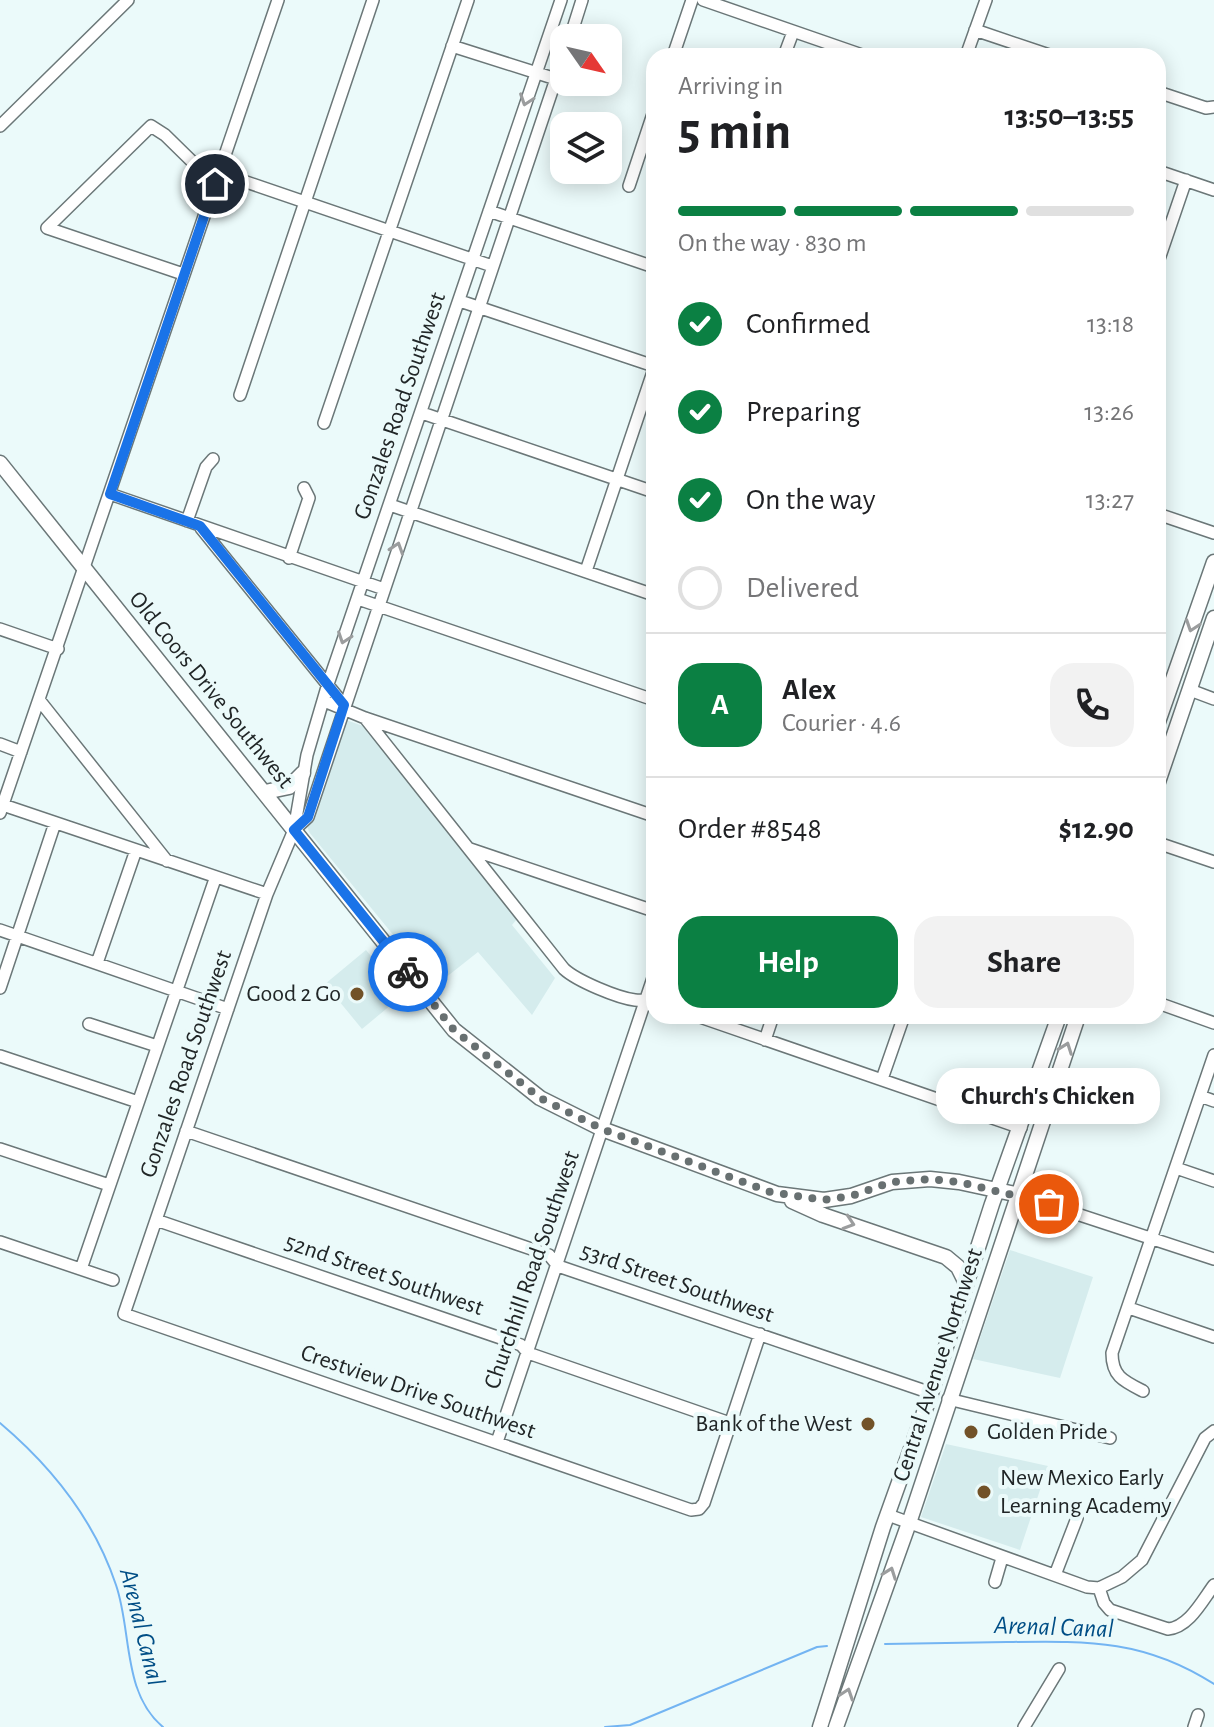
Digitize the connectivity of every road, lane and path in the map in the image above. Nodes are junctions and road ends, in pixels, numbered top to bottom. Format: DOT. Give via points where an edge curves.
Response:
graph roads {
  1 [pos="128,0"];
  2 [pos="278,0"];
  3 [pos="373,0"];
  4 [pos="468,0"];
  5 [pos="561,0"];
  6 [pos="582,0"];
  7 [pos="692,0"];
  8 [pos="703,0"];
  9 [pos="986,0"];
  10 [pos="574,24"];
  11 [pos="975,30"];
  12 [pos="793,32"];
  13 [pos="452,46"];
  14 [pos="676,48"];
  15 [pos="787,48"];
  16 [pos="841,48"];
  17 [pos="969,48"];
  18 [pos="1028,48"];
  19 [pos="536,73"];
  20 [pos="550,77"];
  21 [pos="1166,95"];
  22 [pos="550,96"];
  23 [pos="1214,107"];
  24 [pos="0,126"];
  25 [pos="646,135"];
  26 [pos="1166,174"];
  27 [pos="218,179"];
  28 [pos="1186,180"];
  29 [pos="629,186"];
  30 [pos="1214,190"];
  31 [pos="305,202"];
  32 [pos="489,211"];
  33 [pos="510,217"];
  34 [pos="388,231"];
  35 [pos="1166,239"];
  36 [pos="473,259"];
  37 [pos="646,264"];
  38 [pos="492,266"];
  39 [pos="183,274"];
  40 [pos="460,301"];
  41 [pos="478,307"];
  42 [pos="646,365"];
  43 [pos="646,392"];
  44 [pos="240,395"];
  45 [pos="422,413"];
  46 [pos="441,419"];
  47 [pos="324,423"];
  48 [pos="213,459"];
  49 [pos="0,463"];
  50 [pos="617,480"];
  51 [pos="304,488"];
  52 [pos="646,489"];
  53 [pos="110,494"];
  54 [pos="390,505"];
  55 [pos="409,511"];
  56 [pos="1166,517"];
  57 [pos="187,521"];
  58 [pos="200,526"];
  59 [pos="1214,533"];
  60 [pos="289,558"];
  61 [pos="1214,562"];
  62 [pos="85,568"];
  63 [pos="586,571"];
  64 [pos="364,582"];
  65 [pos="384,589"];
  66 [pos="646,592"];
  67 [pos="358,599"];
  68 [pos="379,606"];
  69 [pos="1214,618"];
  70 [pos="0,629"];
  71 [pos="58,649"];
  72 [pos="327,687"];
  73 [pos="1190,690"];
  74 [pos="646,697"];
  75 [pos="1166,699"];
  76 [pos="1214,699"];
  77 [pos="40,701"];
  78 [pos="324,701"];
  79 [pos="343,707"];
  80 [pos="365,718"];
  81 [pos="0,744"];
  82 [pos="21,752"];
  83 [pos="1166,759"];
  84 [pos="303,773"];
  85 [pos="265,792"];
  86 [pos="2,809"];
  87 [pos="646,813"];
  88 [pos="55,823"];
  89 [pos="294,830"];
  90 [pos="1166,846"];
  91 [pos="470,849"];
  92 [pos="136,850"];
  93 [pos="167,861"];
  94 [pos="1214,862"];
  95 [pos="215,879"];
  96 [pos="267,894"];
  97 [pos="646,908"];
  98 [pos="0,930"];
  99 [pos="17,936"];
  100 [pos="97,963"];
  101 [pos="0,988"];
  102 [pos="176,991"];
  103 [pos="646,1000"];
  104 [pos="1166,1006"];
  105 [pos="228,1009"];
  106 [pos="646,1011"];
  107 [pos="1214,1023"];
  108 [pos="89,1024"];
  109 [pos="720,1024"];
  110 [pos="770,1024"];
  111 [pos="901,1024"];
  112 [pos="1056,1024"];
  113 [pos="1075,1024"];
  114 [pos="765,1040"];
  115 [pos="157,1046"];
  116 [pos="1214,1055"];
  117 [pos="0,1056"];
  118 [pos="882,1079"];
  119 [pos="1200,1096"];
  120 [pos="1214,1101"];
  121 [pos="138,1102"];
  122 [pos="1021,1128"];
  123 [pos="602,1129"];
  124 [pos="186,1131"];
  125 [pos="0,1149"];
  126 [pos="1176,1168"];
  127 [pos="1214,1181"];
  128 [pos="109,1185"];
  129 [pos="997,1190"];
  130 [pos="777,1194"];
  131 [pos="1019,1195"];
  132 [pos="156,1220"];
  133 [pos="1152,1239"];
  134 [pos="0,1242"];
  135 [pos="1214,1259"];
  136 [pos="558,1266"];
  137 [pos="81,1269"];
  138 [pos="113,1280"];
  139 [pos="966,1283"];
  140 [pos="1129,1308"];
  141 [pos="124,1314"];
  142 [pos="760,1334"];
  143 [pos="1214,1337"];
  144 [pos="528,1353"];
  145 [pos="1143,1391"];
  146 [pos="931,1393"];
  147 [pos="948,1399"];
  148 [pos="730,1423"];
  149 [pos="1214,1431"];
  150 [pos="1110,1438"];
  151 [pos="497,1442"];
  152 [pos="888,1515"];
  153 [pos="1077,1518"];
  154 [pos="909,1523"];
  155 [pos="1002,1558"];
  156 [pos="1055,1575"];
  157 [pos="995,1582"];
  158 [pos="1214,1585"];
  159 [pos="1099,1588"];
  160 [pos="1059,1669"];
  161 [pos="1198,1715"];
  162 [pos="820,1727"];
  163 [pos="836,1727"];
  164 [pos="1024,1727"];
  165 [pos="1194,1727"];
  1 -- 24 [label="street"];
  2 -- 27 [label="street"];
  3 -- 31 [label="street"];
  4 -- 13 [label="street"];
  5 -- 19 [label="street, Gonzales Road Southwest"];
  6 -- 10 [label="street"];
  7 -- 14 [label="street"];
  8 -- 12 [label="street"];
  9 -- 11 [label="street"];
  11 -- 17 [label="street"];
  11 -- 18 [label="street"];
  12 -- 15 [label="street"];
  12 -- 16 [label="street"];
  13 -- 19 [label="street"];
  13 -- 34 [label="street"];
  19 -- 20 [label="street"];
  19 -- 32 [label="street, Gonzales Road Southwest, one-way"];
  21 -- 23 [label="street"];
  22 -- 33 [label="street, Gonzales Road Southwest"];
  25 -- 29 [label="street"];
  26 -- 28 [label="street"];
  27 -- 31 [label="street"];
  27 -- 39 [label="street"];
  27 -- 39 [label="street" via="151,126 47,228"];
  28 -- 30 [label="street"];
  28 -- 35 [label="street"];
  31 -- 34 [label="street"];
  31 -- 44 [label="street"];
  32 -- 33 [label="street"];
  32 -- 36 [label="street, Gonzales Road Southwest"];
  33 -- 37 [label="street"];
  33 -- 38 [label="street, Gonzales Road Southwest"];
  34 -- 36 [label="street"];
  34 -- 47 [label="street"];
  36 -- 38 [label="street"];
  36 -- 40 [label="street, Gonzales Road Southwest"];
  38 -- 41 [label="street, Gonzales Road Southwest"];
  39 -- 53 [label="street"];
  40 -- 41 [label="street"];
  40 -- 45 [label="street, Gonzales Road Southwest"];
  41 -- 42 [label="street"];
  41 -- 46 [label="street, Gonzales Road Southwest"];
  43 -- 50 [label="street"];
  45 -- 46 [label="street"];
  45 -- 54 [label="street, Gonzales Road Southwest"];
  46 -- 50 [label="street"];
  46 -- 55 [label="street, Gonzales Road Southwest"];
  48 -- 57 [label="street"];
  49 -- 62 [label="main road, Old Coors Drive Southwest"];
  50 -- 52 [label="street"];
  50 -- 63 [label="street"];
  51 -- 60 [label="street" via="309,498"];
  53 -- 57 [label="street"];
  53 -- 62 [label="street"];
  54 -- 55 [label="street"];
  54 -- 64 [label="street, Gonzales Road Southwest"];
  55 -- 63 [label="street"];
  65 -- 55 [label="street, Gonzales Road Southwest, one-way"];
  56 -- 59 [label="street"];
  57 -- 58 [label="street"];
  58 -- 60 [label="street"];
  58 -- 72 [label="street"];
  60 -- 64 [label="street"];
  61 -- 75 [label="main road, one-way"];
  62 -- 71 [label="street"];
  62 -- 85 [label="main road, Old Coors Drive Southwest"];
  63 -- 66 [label="street"];
  64 -- 65 [label="street"];
  64 -- 67 [label="street, Gonzales Road Southwest"];
  65 -- 68 [label="street, Gonzales Road Southwest"];
  67 -- 68 [label="street"];
  67 -- 72 [label="street, Gonzales Road Southwest, one-way"];
  68 -- 74 [label="street"];
  68 -- 79 [label="street, Gonzales Road Southwest"];
  69 -- 73 [label="main road"];
  70 -- 71 [label="street"];
  71 -- 77 [label="street"];
  72 -- 78 [label="street, Gonzales Road Southwest"];
  72 -- 79 [label="street"];
  73 -- 76 [label="street"];
  73 -- 83 [label="main road"];
  77 -- 82 [label="street"];
  77 -- 93 [label="street"];
  78 -- 79 [label="street"];
  78 -- 84 [label="street, Gonzales Road Southwest"];
  79 -- 80 [label="street"];
  79 -- 89 [label="street, Gonzales Road Southwest" via="308,817"];
  80 -- 87 [label="street"];
  80 -- 91 [label="street"];
  81 -- 82 [label="street"];
  82 -- 86 [label="street"];
  84 -- 85 [label="main road" via="289,787"];
  84 -- 89 [label="street, Gonzales Road Southwest"];
  85 -- 89 [label="main road, Old Coors Drive Southwest"];
  86 -- 88 [label="street"];
  88 -- 92 [label="street"];
  88 -- 99 [label="street"];
  89 -- 96 [label="street, Gonzales Road Southwest"];
  89 -- 123 [label="main road, Old Coors Drive Southwest" via="454,1030 540,1098"];
  90 -- 94 [label="street"];
  91 -- 97 [label="street"];
  91 -- 103 [label="street" via="572,976"];
  92 -- 93 [label="street"];
  92 -- 100 [label="street"];
  93 -- 95 [label="street"];
  95 -- 96 [label="street"];
  95 -- 102 [label="street"];
  96 -- 105 [label="street, Gonzales Road Southwest"];
  98 -- 99 [label="street"];
  99 -- 100 [label="street"];
  99 -- 101 [label="street"];
  100 -- 102 [label="street"];
  102 -- 105 [label="street"];
  102 -- 115 [label="street"];
  104 -- 107 [label="street"];
  105 -- 124 [label="street, Gonzales Road Southwest"];
  106 -- 123 [label="street, Churchhill Road Southwest"];
  108 -- 115 [label="street"];
  109 -- 114 [label="street"];
  110 -- 114 [label="street"];
  111 -- 118 [label="street"];
  112 -- 122 [label="main road"];
  131 -- 113 [label="main road, Central Avenue Northwest, one-way"];
  114 -- 118 [label="street"];
  115 -- 121 [label="street"];
  116 -- 119 [label="street"];
  117 -- 121 [label="street"];
  118 -- 122 [label="street"];
  119 -- 120 [label="street"];
  119 -- 126 [label="street"];
  121 -- 128 [label="street"];
  122 -- 129 [label="main road"];
  123 -- 130 [label="main road, Old Coors Drive Southwest"];
  123 -- 136 [label="street, Churchhill Road Southwest"];
  124 -- 132 [label="street, Gonzales Road Southwest"];
  124 -- 136 [label="street, 53rd Street Southwest" via="549,1255"];
  125 -- 128 [label="street"];
  126 -- 127 [label="street"];
  126 -- 133 [label="street"];
  128 -- 137 [label="street"];
  129 -- 130 [label="main road, Old Coors Drive Southwest" via="930,1179 892,1182 824,1200"];
  129 -- 131 [label="main road, Old Coors Drive Southwest"];
  129 -- 139 [label="main road"];
  130 -- 139 [label="main road, one-way" via="946,1257"];
  131 -- 133 [label="street"];
  131 -- 147 [label="main road, Central Avenue Northwest"];
  132 -- 141 [label="street, Gonzales Road Southwest"];
  132 -- 144 [label="street, 52nd Street Southwest" via="521,1345"];
  133 -- 135 [label="street"];
  133 -- 140 [label="street"];
  134 -- 137 [label="street"];
  136 -- 142 [label="street, 53rd Street Southwest"];
  136 -- 144 [label="street, Churchhill Road Southwest"];
  137 -- 138 [label="street"];
  139 -- 146 [label="main road"];
  140 -- 143 [label="street"];
  140 -- 145 [label="street" via="1112,1365 1121,1380"];
  141 -- 151 [label="street, Crestview Drive Southwest"];
  142 -- 146 [label="street, 53rd Street Southwest"];
  142 -- 148 [label="street"];
  144 -- 148 [label="street, 52nd Street Southwest"];
  144 -- 151 [label="street, Churchhill Road Southwest"];
  146 -- 152 [label="main road"];
  147 -- 150 [label="street"];
  147 -- 154 [label="main road, Central Avenue Northwest"];
  148 -- 151 [label="street, Crestview Drive Southwest" via="704,1503 691,1510"];
  149 -- 159 [label="street" via="1205,1438 1142,1560"];
  152 -- 154 [label="street"];
  152 -- 162 [label="main road"];
  153 -- 156 [label="street"];
  154 -- 155 [label="street"];
  163 -- 154 [label="main road, Central Avenue Northwest, one-way"];
  155 -- 156 [label="street"];
  155 -- 157 [label="street"];
  156 -- 159 [label="street"];
  158 -- 159 [label="street" via="1178,1628 1110,1610"];
  160 -- 164 [label="street"];
  161 -- 165 [label="street"];
}
